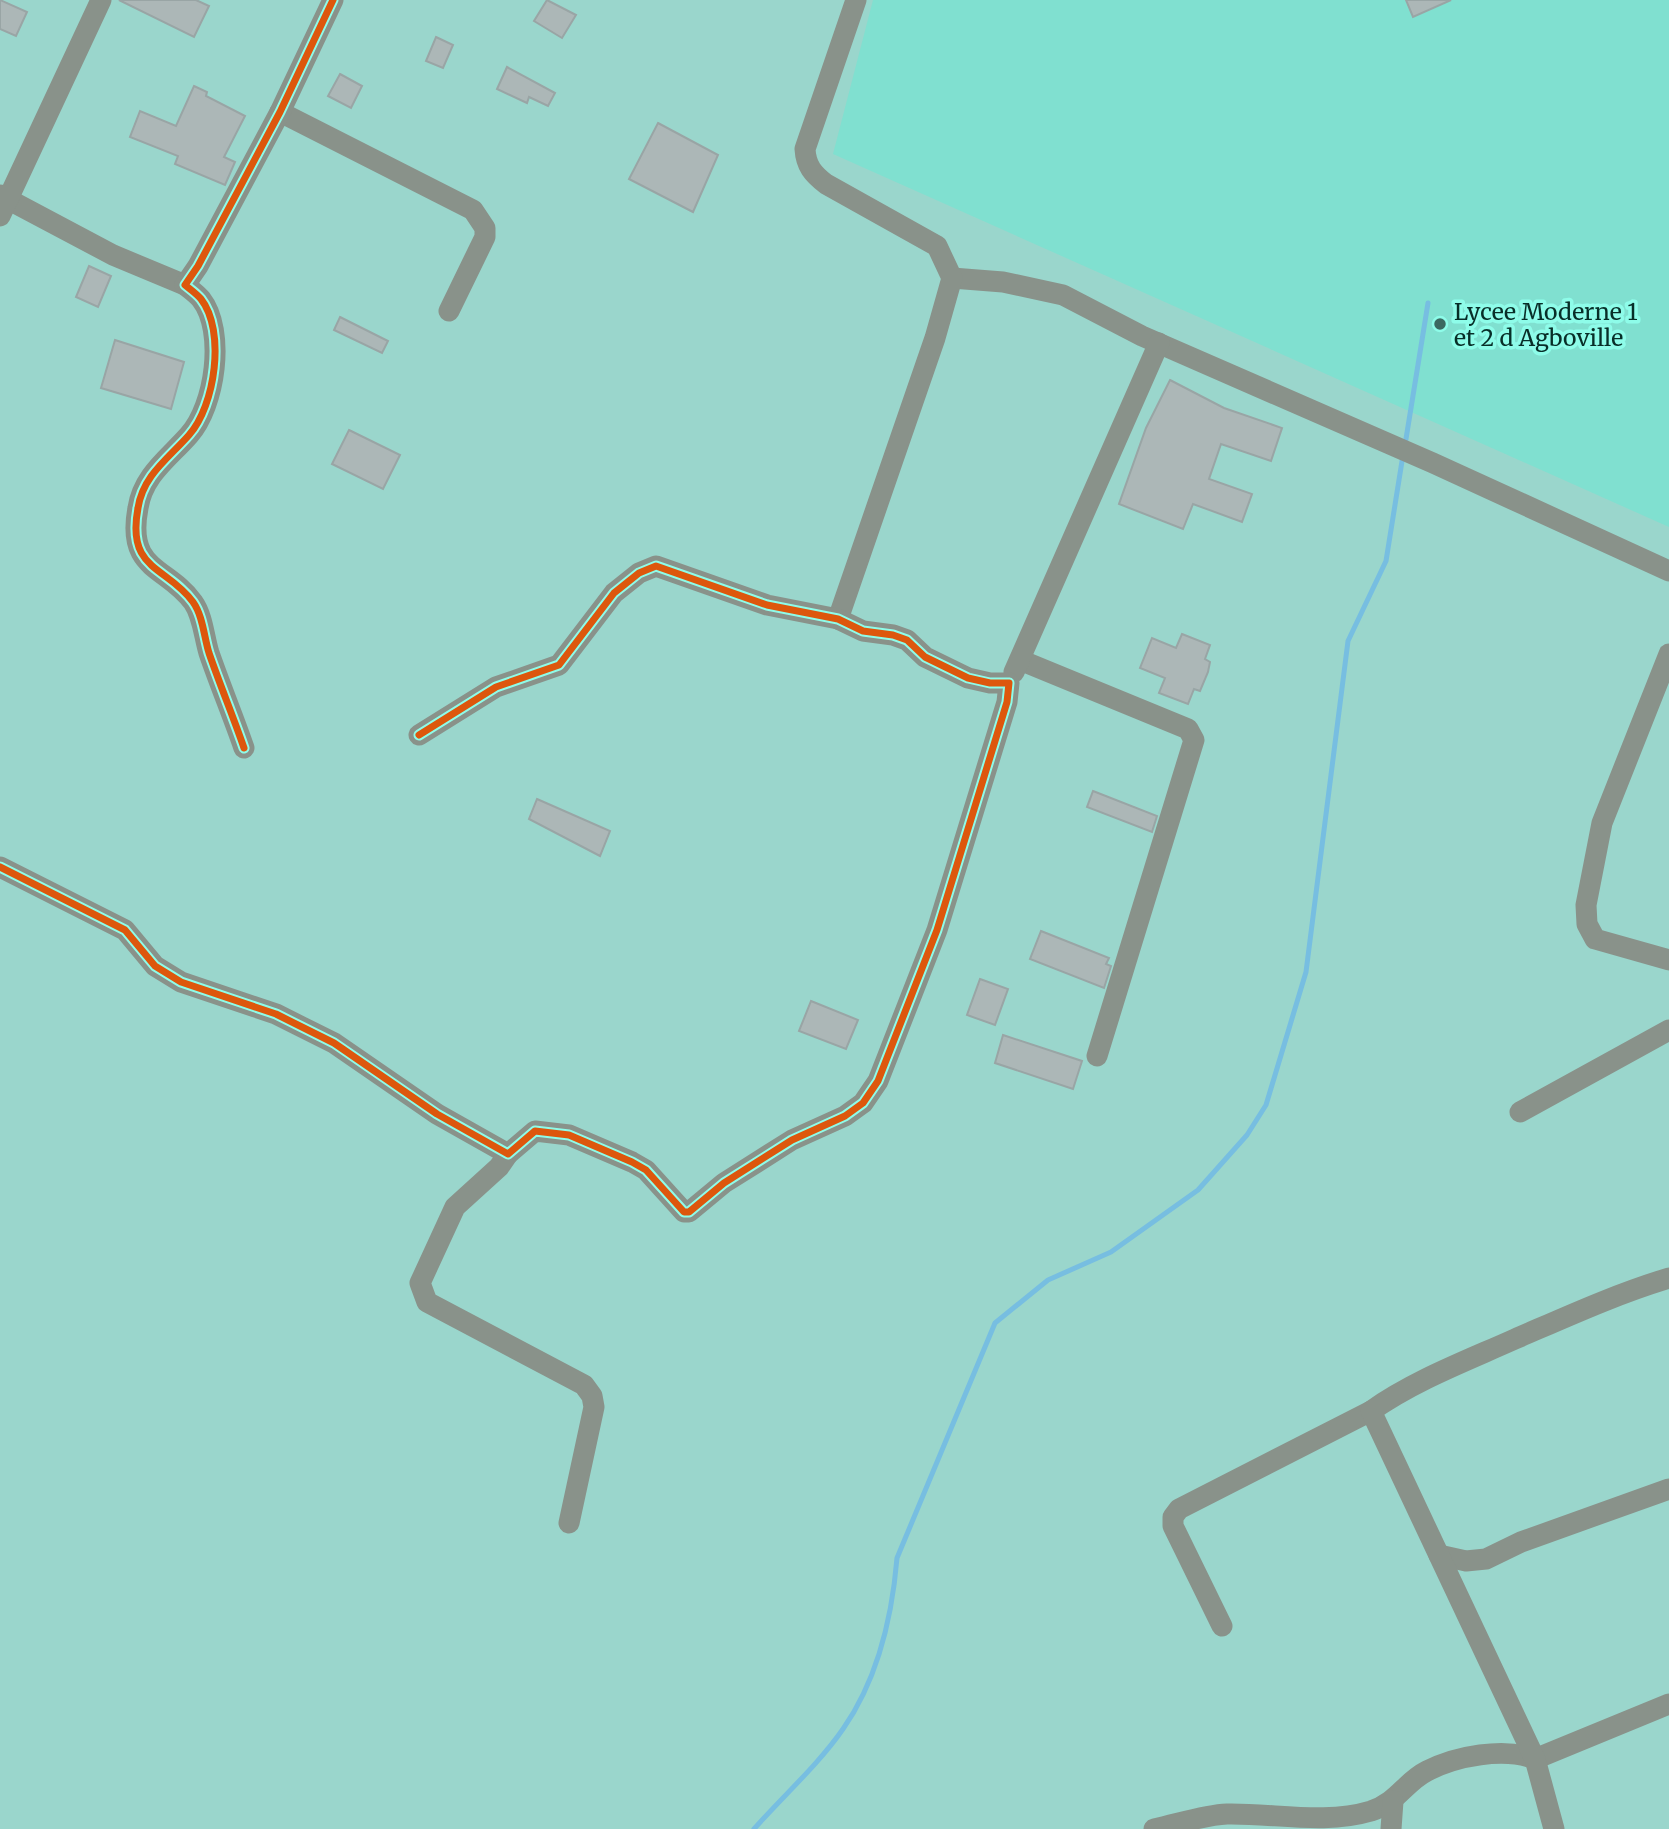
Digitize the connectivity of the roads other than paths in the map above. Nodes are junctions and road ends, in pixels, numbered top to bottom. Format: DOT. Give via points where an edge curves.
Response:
graph roads {
  1 [pos="334,0"];
  2 [pos="856,0"];
  3 [pos="99,1"];
  4 [pos="280,112"];
  5 [pos="3,203"];
  6 [pos="953,278"];
  7 [pos="185,285"];
  8 [pos="449,311"];
  9 [pos="1159,343"];
  10 [pos="1669,571"];
  11 [pos="838,619"];
  12 [pos="1669,654"];
  13 [pos="1020,660"];
  14 [pos="1009,683"];
  15 [pos="419,735"];
  16 [pos="244,748"];
  17 [pos="0,867"];
  18 [pos="1669,960"];
  19 [pos="1669,1030"];
  20 [pos="1097,1056"];
  21 [pos="1520,1111"];
  22 [pos="508,1154"];
  23 [pos="1669,1278"];
  24 [pos="1371,1411"];
  25 [pos="1669,1489"];
  26 [pos="569,1523"];
  27 [pos="1439,1555"];
  28 [pos="1222,1626"];
  29 [pos="1669,1703"];
  30 [pos="1535,1759"];
  31 [pos="1394,1801"];
  32 [pos="1154,1829"];
  33 [pos="1391,1829"];
  34 [pos="1554,1829"];
  1 -- 4 [label="street"];
  2 -- 6 [label="street" via="805,159 812,173 826,184 937,246"];
  3 -- 5 [label="street"];
  4 -- 7 [label="street"];
  4 -- 8 [label="street" via="473,210 485,228 485,237"];
  5 -- 7 [label="street"];
  6 -- 9 [label="street" via="1003,282 1063,295"];
  6 -- 11 [label="street"];
  7 -- 16 [label="street" via="202,301 217,366 206,405 191,434 164,458 145,484 136,532 149,563 193,602"];
  9 -- 10 [label="street"];
  9 -- 13 [label="street"];
  11 -- 14 [label="street" via="863,631 907,640 925,657 968,678"];
  11 -- 15 [label="street" via="767,606 656,566 614,593 559,665 496,687"];
  12 -- 18 [label="street" via="1602,823 1586,905 1587,925 1595,939"];
  13 -- 14 [label="street"];
  13 -- 20 [label="street" via="1188,729 1194,740"];
  14 -- 22 [label="street" via="937,930 878,1080 863,1103 792,1140 724,1183 689,1212 646,1170 569,1135 535,1131"];
  17 -- 22 [label="street" via="116,925 155,966 181,982 276,1014 334,1043 437,1114"];
  19 -- 21 [label="street"];
  22 -- 26 [label="street" via="455,1208 420,1283 427,1302 584,1385 593,1396"];
  23 -- 24 [label="street" via="1612,1297 1453,1366"];
  24 -- 27 [label="street"];
  24 -- 28 [label="street" via="1179,1509 1173,1517 1173,1526"];
  25 -- 27 [label="street" via="1486,1559 1466,1561"];
  27 -- 30 [label="street"];
  29 -- 30 [label="street"];
  30 -- 31 [label="street" via="1517,1752 1454,1761 1425,1772"];
  30 -- 34 [label="street"];
  31 -- 32 [label="street" via="1347,1816 1226,1814"];
  31 -- 33 [label="street"];
}
